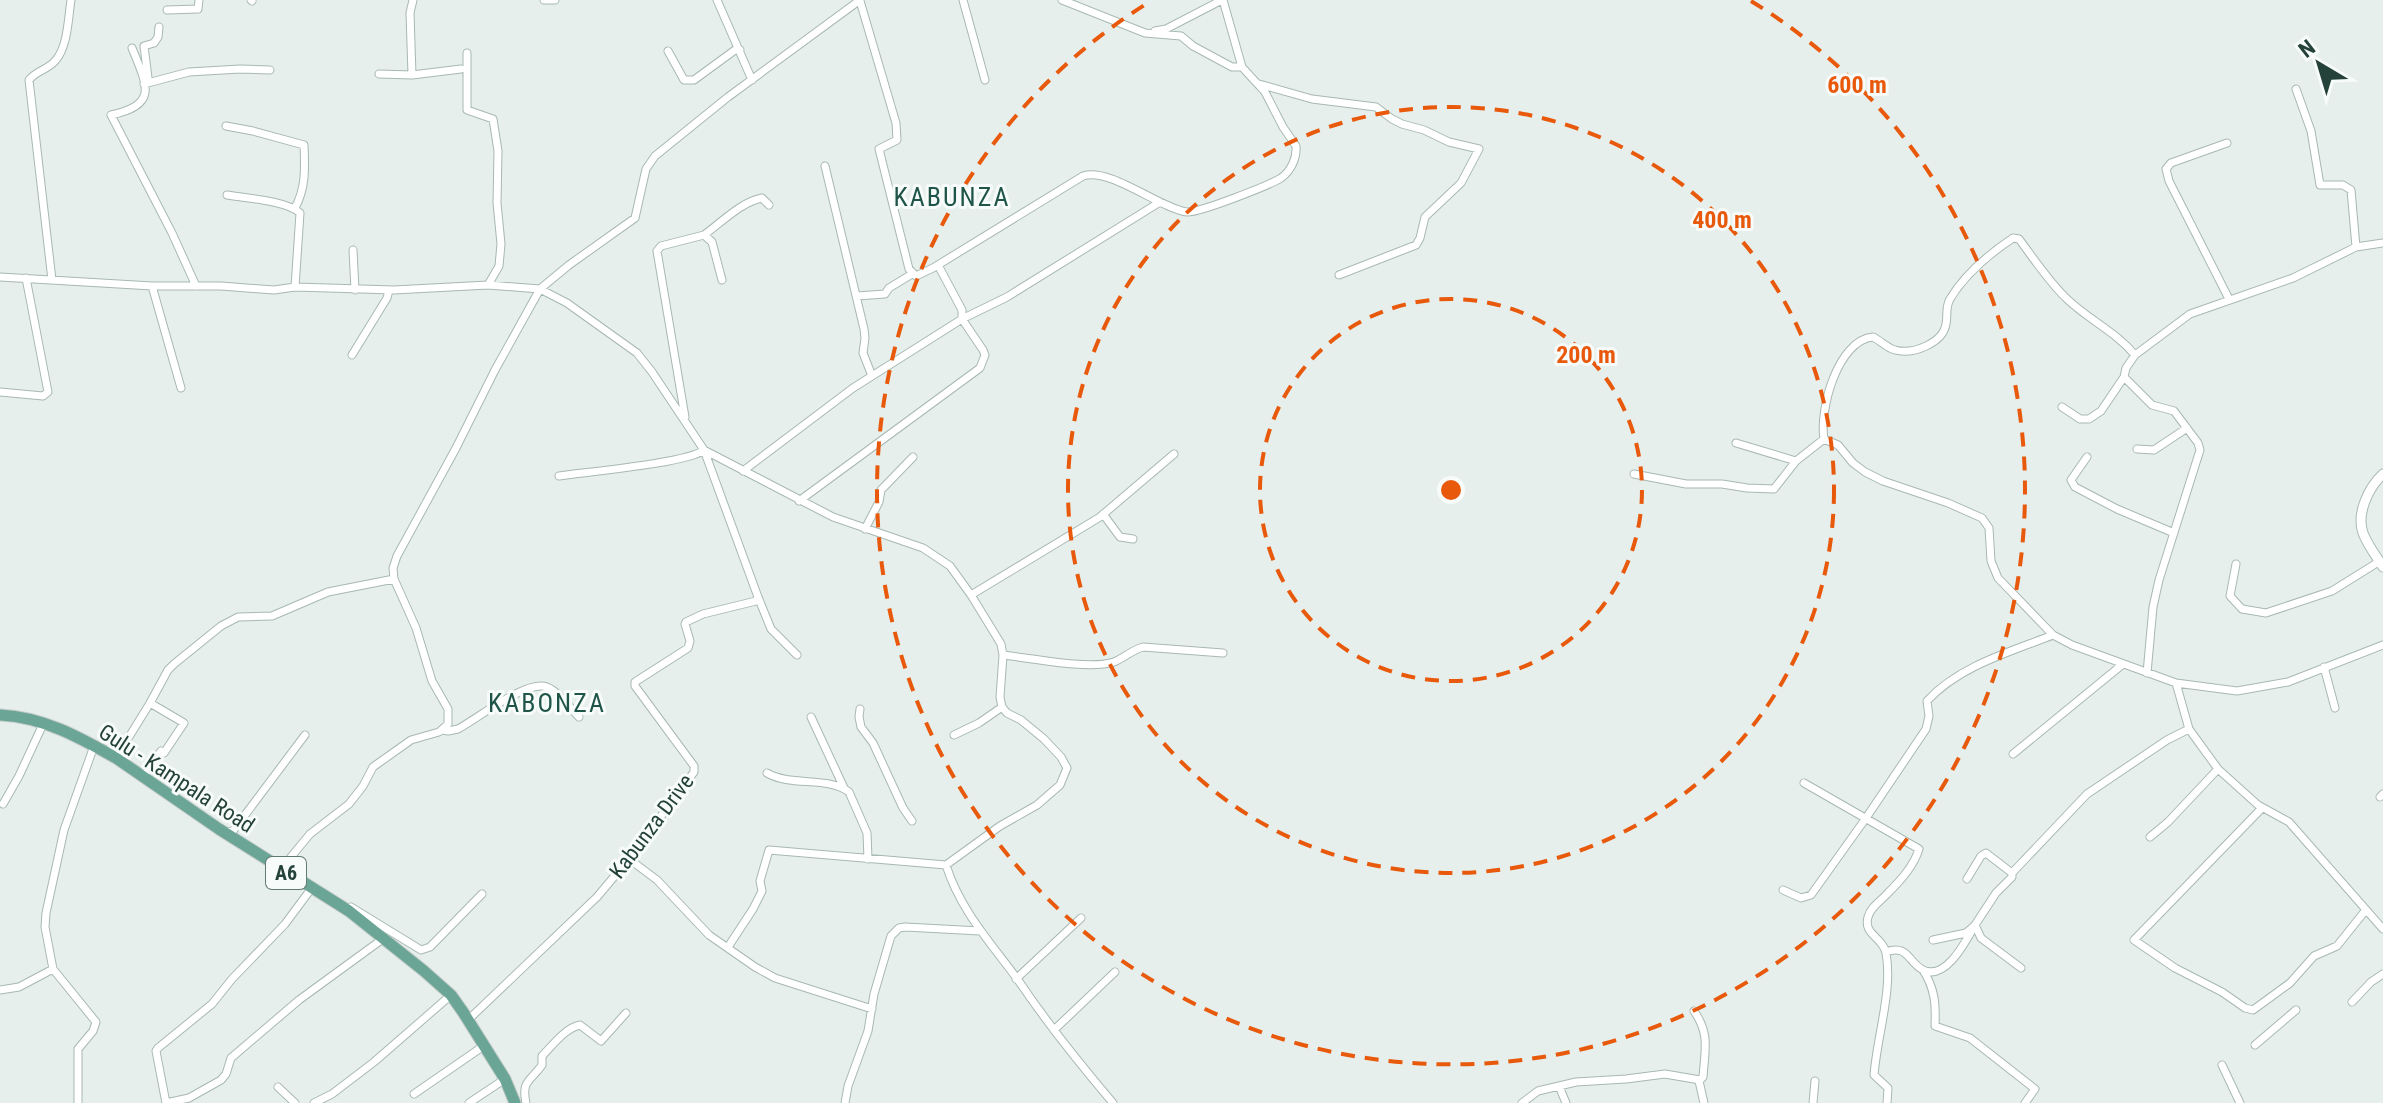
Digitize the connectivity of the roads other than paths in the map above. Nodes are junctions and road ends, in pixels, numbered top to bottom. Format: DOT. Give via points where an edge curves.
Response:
graph roads {
  1 [pos="71,0"];
  2 [pos="199,0"];
  3 [pos="413,0"];
  4 [pos="544,0"];
  5 [pos="555,0"];
  6 [pos="717,0"];
  7 [pos="860,0"];
  8 [pos="963,0"];
  9 [pos="1062,0"];
  10 [pos="1222,0"];
  11 [pos="167,10"];
  12 [pos="159,27"];
  13 [pos="1145,33"];
  14 [pos="132,48"];
  15 [pos="740,50"];
  16 [pos="668,51"];
  17 [pos="467,53"];
  18 [pos="455,60"];
  19 [pos="1242,67"];
  20 [pos="461,69"];
  21 [pos="270,70"];
  22 [pos="379,74"];
  23 [pos="412,75"];
  24 [pos="468,80"];
  25 [pos="752,80"];
  26 [pos="985,80"];
  27 [pos="144,84"];
  28 [pos="1259,84"];
  29 [pos="2296,89"];
  30 [pos="226,126"];
  31 [pos="2227,143"];
  32 [pos="825,166"];
  33 [pos="227,195"];
  34 [pos="1160,202"];
  35 [pos="769,205"];
  36 [pos="295,208"];
  37 [pos="704,235"];
  38 [pos="2383,243"];
  39 [pos="2356,247"];
  40 [pos="353,250"];
  41 [pos="938,265"];
  42 [pos="912,274"];
  43 [pos="1339,275"];
  44 [pos="0,277"];
  45 [pos="26,278"];
  46 [pos="52,280"];
  47 [pos="722,280"];
  48 [pos="488,285"];
  49 [pos="152,286"];
  50 [pos="196,286"];
  51 [pos="295,287"];
  52 [pos="540,289"];
  53 [pos="355,290"];
  54 [pos="389,290"];
  55 [pos="857,296"];
  56 [pos="2229,299"];
  57 [pos="962,319"];
  58 [pos="352,355"];
  59 [pos="2135,355"];
  60 [pos="872,376"];
  61 [pos="2124,377"];
  62 [pos="181,388"];
  63 [pos="0,392"];
  64 [pos="2062,407"];
  65 [pos="685,421"];
  66 [pos="2187,428"];
  67 [pos="1824,439"];
  68 [pos="1736,443"];
  69 [pos="2137,449"];
  70 [pos="704,450"];
  71 [pos="1174,454"];
  72 [pos="913,457"];
  73 [pos="2087,457"];
  74 [pos="1796,461"];
  75 [pos="743,471"];
  76 [pos="1634,474"];
  77 [pos="2383,474"];
  78 [pos="559,476"];
  79 [pos="799,501"];
  80 [pos="1103,514"];
  81 [pos="865,529"];
  82 [pos="2174,533"];
  83 [pos="1133,539"];
  84 [pos="2236,564"];
  85 [pos="2381,564"];
  86 [pos="394,579"];
  87 [pos="971,595"];
  88 [pos="758,597"];
  89 [pos="2053,635"];
  90 [pos="2383,645"];
  91 [pos="1223,653"];
  92 [pos="797,655"];
  93 [pos="1003,655"];
  94 [pos="2123,664"];
  95 [pos="2324,667"];
  96 [pos="2147,673"];
  97 [pos="2176,683"];
  98 [pos="150,703"];
  99 [pos="1002,707"];
  100 [pos="2335,708"];
  101 [pos="860,709"];
  102 [pos="0,715"];
  103 [pos="579,717"];
  104 [pos="811,717"];
  105 [pos="44,722"];
  106 [pos="2189,729"];
  107 [pos="443,730"];
  108 [pos="305,735"];
  109 [pos="954,735"];
  110 [pos="94,746"];
  111 [pos="2013,754"];
  112 [pos="116,758"];
  113 [pos="2218,769"];
  114 [pos="767,773"];
  115 [pos="143,777"];
  116 [pos="1804,783"];
  117 [pos="844,788"];
  118 [pos="3,804"];
  119 [pos="2262,808"];
  120 [pos="1866,818"];
  121 [pos="912,821"];
  122 [pos="224,833"];
  123 [pos="2150,837"];
  124 [pos="629,859"];
  125 [pos="868,859"];
  126 [pos="946,865"];
  127 [pos="280,870"];
  128 [pos="2206,871"];
  129 [pos="2012,873"];
  130 [pos="1967,879"];
  131 [pos="1783,890"];
  132 [pos="314,891"];
  133 [pos="482,894"];
  134 [pos="2365,911"];
  135 [pos="2157,913"];
  136 [pos="1081,918"];
  137 [pos="1975,925"];
  138 [pos="2383,929"];
  139 [pos="980,931"];
  140 [pos="384,938"];
  141 [pos="1933,940"];
  142 [pos="728,947"];
  143 [pos="1886,952"];
  144 [pos="2021,968"];
  145 [pos="53,969"];
  146 [pos="1923,970"];
  147 [pos="1115,972"];
  148 [pos="2383,974"];
  149 [pos="1016,979"];
  150 [pos="0,990"];
  151 [pos="451,995"];
  152 [pos="2352,1002"];
  153 [pos="872,1009"];
  154 [pos="2296,1010"];
  155 [pos="1694,1011"];
  156 [pos="626,1013"];
  157 [pos="468,1020"];
  158 [pos="1054,1030"];
  159 [pos="485,1045"];
  160 [pos="2255,1045"];
  161 [pos="2222,1065"];
  162 [pos="505,1079"];
  163 [pos="1699,1081"];
  164 [pos="1815,1081"];
  165 [pos="1559,1086"];
  166 [pos="278,1087"];
  167 [pos="414,1094"];
  168 [pos="190,1101"];
  169 [pos="78,1103"];
  170 [pos="164,1103"];
  171 [pos="295,1103"];
  172 [pos="314,1103"];
  173 [pos="469,1103"];
  174 [pos="515,1103"];
  175 [pos="526,1103"];
  176 [pos="845,1103"];
  177 [pos="1113,1103"];
  178 [pos="1522,1103"];
  179 [pos="1566,1103"];
  180 [pos="1704,1103"];
  181 [pos="1813,1103"];
  182 [pos="1887,1103"];
  183 [pos="2025,1103"];
  184 [pos="2240,1103"];
  1 -- 46 [label="street" via="57,60 29,80"];
  2 -- 11 [label="street" via="198,9"];
  3 -- 23 [label="street"];
  4 -- 5 [label="street"];
  6 -- 15 [label="street"];
  7 -- 25 [label="street"];
  7 -- 42 [label="street" via="896,123 897,140 879,149"];
  8 -- 26 [label="street"];
  9 -- 13 [label="street"];
  10 -- 13 [label="street" via="1166,29"];
  10 -- 19 [label="street"];
  12 -- 27 [label="street" via="154,43 144,46"];
  13 -- 19 [label="street" via="1181,36 1232,67"];
  14 -- 27 [label="street"];
  15 -- 16 [label="street" via="687,81"];
  15 -- 25 [label="street"];
  17 -- 24 [label="street"];
  18 -- 20 [label="street"];
  19 -- 28 [label="street"];
  20 -- 23 [label="street"];
  20 -- 24 [label="street"];
  21 -- 27 [label="street" via="189,72"];
  22 -- 23 [label="street"];
  24 -- 48 [label="street" via="467,110 493,119 498,151 501,244 499,266"];
  25 -- 52 [label="street" via="655,156 646,169 635,218"];
  27 -- 50 [label="street" via="143,102 111,115"];
  28 -- 34 [label="street" via="1297,149 1287,172 1243,195 1192,212"];
  28 -- 43 [label="street" via="1312,99 1372,106 1402,124 1479,149 1461,183 1425,217 1416,245"];
  29 -- 39 [label="street" via="2311,131 2320,185 2347,185 2351,190"];
  30 -- 36 [label="street" via="304,145 305,179"];
  31 -- 56 [label="street" via="2166,169"];
  32 -- 55 [label="street"];
  33 -- 36 [label="street"];
  34 -- 41 [label="street" via="1093,173"];
  34 -- 57 [label="street"];
  35 -- 37 [label="street" via="762,198 748,203"];
  36 -- 51 [label="street" via="301,217"];
  37 -- 47 [label="street" via="712,242"];
  37 -- 65 [label="street" via="657,251"];
  38 -- 39 [label="street"];
  39 -- 56 [label="street" via="2293,278"];
  40 -- 53 [label="street"];
  41 -- 42 [label="street"];
  41 -- 57 [label="street"];
  42 -- 55 [label="street" via="885,294"];
  44 -- 45 [label="street"];
  45 -- 46 [label="street"];
  45 -- 63 [label="street" via="48,392"];
  46 -- 49 [label="street"];
  48 -- 52 [label="street"];
  48 -- 54 [label="street"];
  49 -- 50 [label="street"];
  49 -- 62 [label="street"];
  50 -- 51 [label="street"];
  51 -- 53 [label="street"];
  52 -- 65 [label="street" via="637,353"];
  52 -- 86 [label="street" via="402,544"];
  53 -- 54 [label="street"];
  54 -- 58 [label="street"];
  55 -- 60 [label="street" via="863,353"];
  56 -- 59 [label="street" via="2190,314"];
  57 -- 60 [label="street"];
  57 -- 79 [label="street" via="985,355 980,368"];
  59 -- 61 [label="street"];
  59 -- 67 [label="street" via="2067,299 2013,238 1981,262 1952,296 1937,339 1899,351 1873,337 1855,345 1833,380 1822,418"];
  60 -- 75 [label="street"];
  61 -- 64 [label="street" via="2101,411 2089,419"];
  61 -- 66 [label="street" via="2152,405 2173,410"];
  65 -- 70 [label="street"];
  66 -- 69 [label="street" via="2154,450"];
  66 -- 82 [label="street" via="2200,450"];
  67 -- 74 [label="street"];
  67 -- 89 [label="street" via="1883,481 1982,518 1989,528 1998,578"];
  68 -- 74 [label="street"];
  70 -- 75 [label="street"];
  70 -- 78 [label="street" via="666,461"];
  70 -- 88 [label="street"];
  71 -- 80 [label="street"];
  72 -- 81 [label="street" via="881,490"];
  73 -- 82 [label="street" via="2071,480 2075,487"];
  74 -- 76 [label="street" via="1774,489 1686,484"];
  75 -- 79 [label="street"];
  77 -- 85 [label="street" via="2368,491 2361,522"];
  79 -- 81 [label="street"];
  80 -- 83 [label="street" via="1120,537"];
  80 -- 87 [label="street"];
  81 -- 87 [label="street" via="937,556"];
  82 -- 96 [label="street" via="2153,607"];
  84 -- 85 [label="street" via="2230,596 2242,609 2266,613 2332,591"];
  86 -- 98 [label="street" via="328,592 272,616 238,617 174,664"];
  86 -- 107 [label="street" via="432,681 448,709"];
  87 -- 93 [label="street"];
  88 -- 92 [label="street" via="771,629"];
  88 -- 124 [label="street, Kabunza Drive" via="686,622 688,648 635,682 694,772"];
  89 -- 94 [label="street"];
  89 -- 120 [label="street" via="1979,665 1934,693 1927,701 1926,729"];
  90 -- 95 [label="street"];
  91 -- 93 [label="street" via="1143,647 1114,662 1082,664"];
  93 -- 99 [label="street"];
  94 -- 96 [label="street"];
  94 -- 111 [label="street"];
  95 -- 97 [label="street" via="2288,682 2237,691"];
  95 -- 100 [label="street"];
  96 -- 97 [label="street"];
  97 -- 106 [label="street"];
  98 -- 112 [label="street"];
  98 -- 115 [label="street" via="184,723"];
  99 -- 109 [label="street"];
  99 -- 126 [label="street" via="1061,757 1066,775 1037,805"];
  101 -- 121 [label="street" via="861,727"];
  102 -- 105 [label="main road, Gulu - Kampala Road / A6"];
  103 -- 107 [label="street" via="540,685 520,691 458,729"];
  104 -- 117 [label="street"];
  105 -- 110 [label="main road, Gulu - Kampala Road / A6"];
  105 -- 118 [label="street"];
  106 -- 113 [label="street"];
  106 -- 129 [label="street" via="2087,794"];
  107 -- 127 [label="street" via="411,740 373,767 349,804 310,834"];
  108 -- 122 [label="street" via="233,831"];
  110 -- 112 [label="main road, Gulu - Kampala Road / A6"];
  110 -- 145 [label="street" via="64,830 46,913"];
  112 -- 115 [label="main road, Gulu - Kampala Road / A6"];
  113 -- 119 [label="street"];
  113 -- 123 [label="street"];
  114 -- 117 [label="street"];
  115 -- 122 [label="main road, Gulu - Kampala Road / A6"];
  116 -- 120 [label="street"];
  117 -- 125 [label="street" via="867,833"];
  119 -- 134 [label="street" via="2295,828"];
  119 -- 134 [label="street" via="2134,940 2253,1010 2290,983 2314,956 2337,946"];
  120 -- 131 [label="street" via="1811,895 1801,898"];
  120 -- 143 [label="street" via="1919,849 1916,860 1869,915 1869,931"];
  122 -- 127 [label="main road, Gulu - Kampala Road / A6"];
  124 -- 142 [label="street"];
  124 -- 157 [label="street, Kabunza Drive" via="584,910"];
  125 -- 126 [label="street"];
  125 -- 142 [label="street" via="769,850 762,891"];
  126 -- 139 [label="street"];
  127 -- 132 [label="main road, Gulu - Kampala Road / A6"];
  128 -- 135 [label="street"];
  129 -- 130 [label="street" via="1986,853"];
  129 -- 137 [label="street"];
  132 -- 133 [label="street" via="341,900 421,950"];
  132 -- 140 [label="main road, Gulu - Kampala Road / A6"];
  132 -- 170 [label="street" via="212,1004 158,1048"];
  134 -- 138 [label="street"];
  136 -- 149 [label="street"];
  137 -- 141 [label="street" via="1966,933"];
  137 -- 144 [label="street" via="1981,938"];
  137 -- 146 [label="street" via="1947,968"];
  139 -- 149 [label="street"];
  139 -- 153 [label="street" via="899,928 891,936"];
  140 -- 151 [label="main road, Gulu - Kampala Road / A6"];
  140 -- 168 [label="street" via="299,1000 231,1058 221,1080"];
  142 -- 153 [label="street" via="775,978"];
  143 -- 146 [label="street" via="1904,952"];
  143 -- 182 [label="street" via="1888,977 1874,1075 1888,1088"];
  145 -- 150 [label="street" via="19,987"];
  145 -- 169 [label="street" via="96,1022 78,1049"];
  146 -- 183 [label="street" via="1936,1001 1935,1026 1970,1038 2035,1089"];
  147 -- 158 [label="street"];
  148 -- 152 [label="street"];
  149 -- 158 [label="street"];
  151 -- 157 [label="main road, Gulu - Kampala Road / A6"];
  151 -- 172 [label="street" via="374,1062"];
  153 -- 176 [label="street"];
  154 -- 160 [label="street"];
  155 -- 163 [label="street" via="1705,1033"];
  156 -- 175 [label="street" via="601,1041 580,1025 567,1031 527,1080"];
  157 -- 159 [label="main road, Gulu - Kampala Road / A6"];
  158 -- 177 [label="street"];
  159 -- 162 [label="main road, Gulu - Kampala Road / A6"];
  159 -- 167 [label="street"];
  161 -- 184 [label="street"];
  162 -- 173 [label="street"];
  162 -- 174 [label="main road, Gulu - Kampala Road / A6"];
  163 -- 165 [label="street" via="1658,1074"];
  163 -- 180 [label="street"];
  164 -- 181 [label="street"];
  165 -- 178 [label="street"];
  165 -- 179 [label="street"];
  166 -- 171 [label="street"];
  168 -- 170 [label="street"];
}
